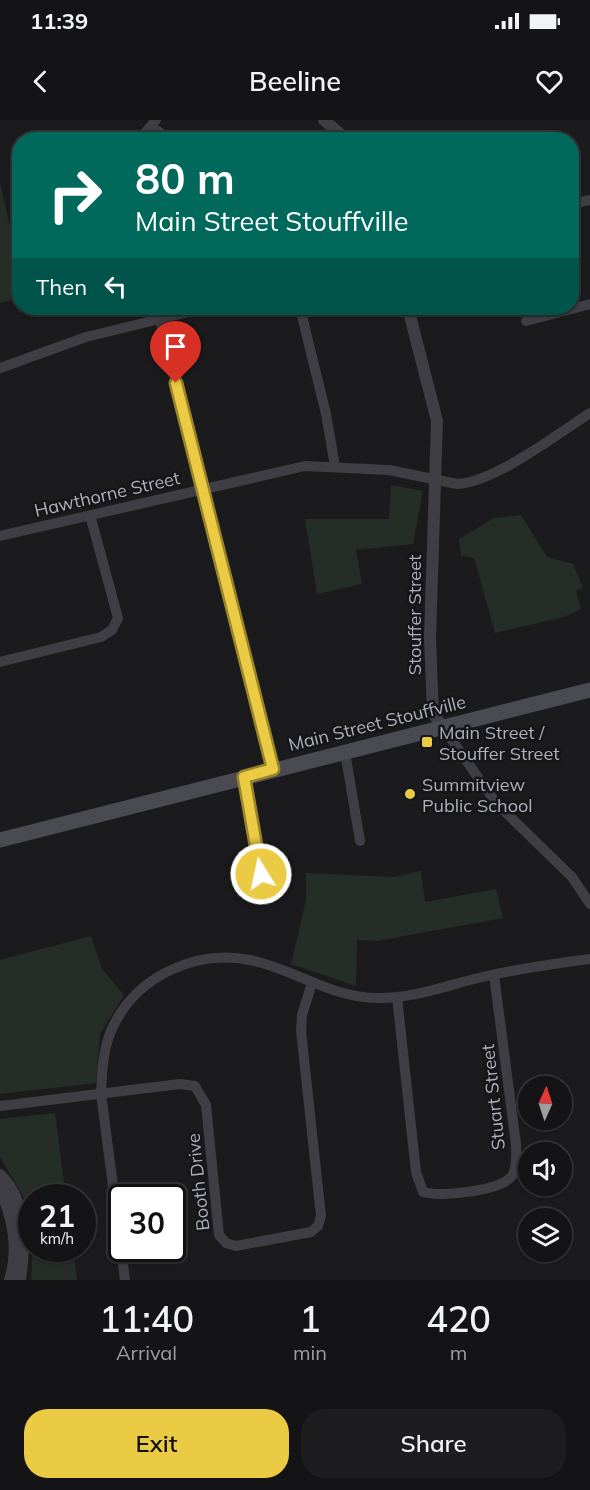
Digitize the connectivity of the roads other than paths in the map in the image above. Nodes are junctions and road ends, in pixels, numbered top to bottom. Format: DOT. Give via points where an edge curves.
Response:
graph roads {
  1 [pos="324,120"];
  2 [pos="338,132"];
  3 [pos="158,315"];
  4 [pos="176,315"];
  5 [pos="302,315"];
  6 [pos="410,315"];
  7 [pos="549,315"];
  8 [pos="159,319"];
  9 [pos="526,321"];
  10 [pos="0,368"];
  11 [pos="590,413"];
  12 [pos="335,466"];
  13 [pos="434,480"];
  14 [pos="202,489"];
  15 [pos="90,515"];
  16 [pos="0,536"];
  17 [pos="0,662"];
  18 [pos="590,690"];
  19 [pos="442,726"];
  20 [pos="345,752"];
  21 [pos="273,769"];
  22 [pos="244,777"];
  23 [pos="0,840"];
  24 [pos="360,841"];
  25 [pos="261,874"];
  26 [pos="590,879"];
  27 [pos="580,886"];
  28 [pos="590,904"];
  29 [pos="590,959"];
  30 [pos="495,975"];
  31 [pos="312,983"];
  32 [pos="398,997"];
  33 [pos="101,1093"];
  34 [pos="0,1106"];
  35 [pos="0,1175"];
  36 [pos="0,1188"];
  37 [pos="10,1280"];
  38 [pos="20,1280"];
  39 [pos="125,1280"];
  1 -- 2 [label="street"];
  3 -- 8 [label="street"];
  4 -- 8 [label="street"];
  5 -- 12 [label="street"];
  6 -- 13 [label="street, Stouffer Street" via="437,421"];
  7 -- 9 [label="street"];
  8 -- 10 [label="street" via="86,337"];
  8 -- 14 [label="street"];
  11 -- 13 [label="street" via="477,481 457,484"];
  12 -- 13 [label="street, Hawthorne Street" via="388,470"];
  12 -- 14 [label="street, Hawthorne Street" via="288,469"];
  13 -- 19 [label="street, Stouffer Street" via="430,638 433,713"];
  14 -- 15 [label="street, Hawthorne Street"];
  14 -- 21 [label="street"];
  15 -- 16 [label="street, Hawthorne Street"];
  15 -- 17 [label="street" via="116,624 101,637"];
  18 -- 19 [label="main road, Main Street Stouffville"];
  19 -- 20 [label="main road, Main Street Stouffville"];
  19 -- 27 [label="street, Stouffer Street" via="496,803"];
  20 -- 21 [label="main road, Main Street Stouffville"];
  20 -- 24 [label="street"];
  21 -- 22 [label="main road, Main Street Stouffville"];
  22 -- 23 [label="main road, Main Street Stouffville"];
  22 -- 25 [label="street"];
  26 -- 27 [label="street"];
  27 -- 28 [label="street, Stouffer Street"];
  29 -- 30 [label="street"];
  30 -- 32 [label="street"];
  30 -- 32 [label="street, Stuart Street" via="516,1144 511,1178 495,1185 435,1196 423,1192 416,1172"];
  31 -- 32 [label="street" via="348,996"];
  31 -- 33 [label="street" via="237,957 194,961 167,971 124,1008 111,1031 102,1067"];
  31 -- 33 [label="street, Booth Drive" via="301,1031 321,1216 311,1232 236,1246 219,1235 206,1105 195,1086 180,1084"];
  33 -- 34 [label="street"];
  33 -- 39 [label="street"];
  35 -- 38 [label="street" via="9,1184 21,1215 25,1242"];
  36 -- 37 [label="street" via="13,1217 15,1250"];
}
